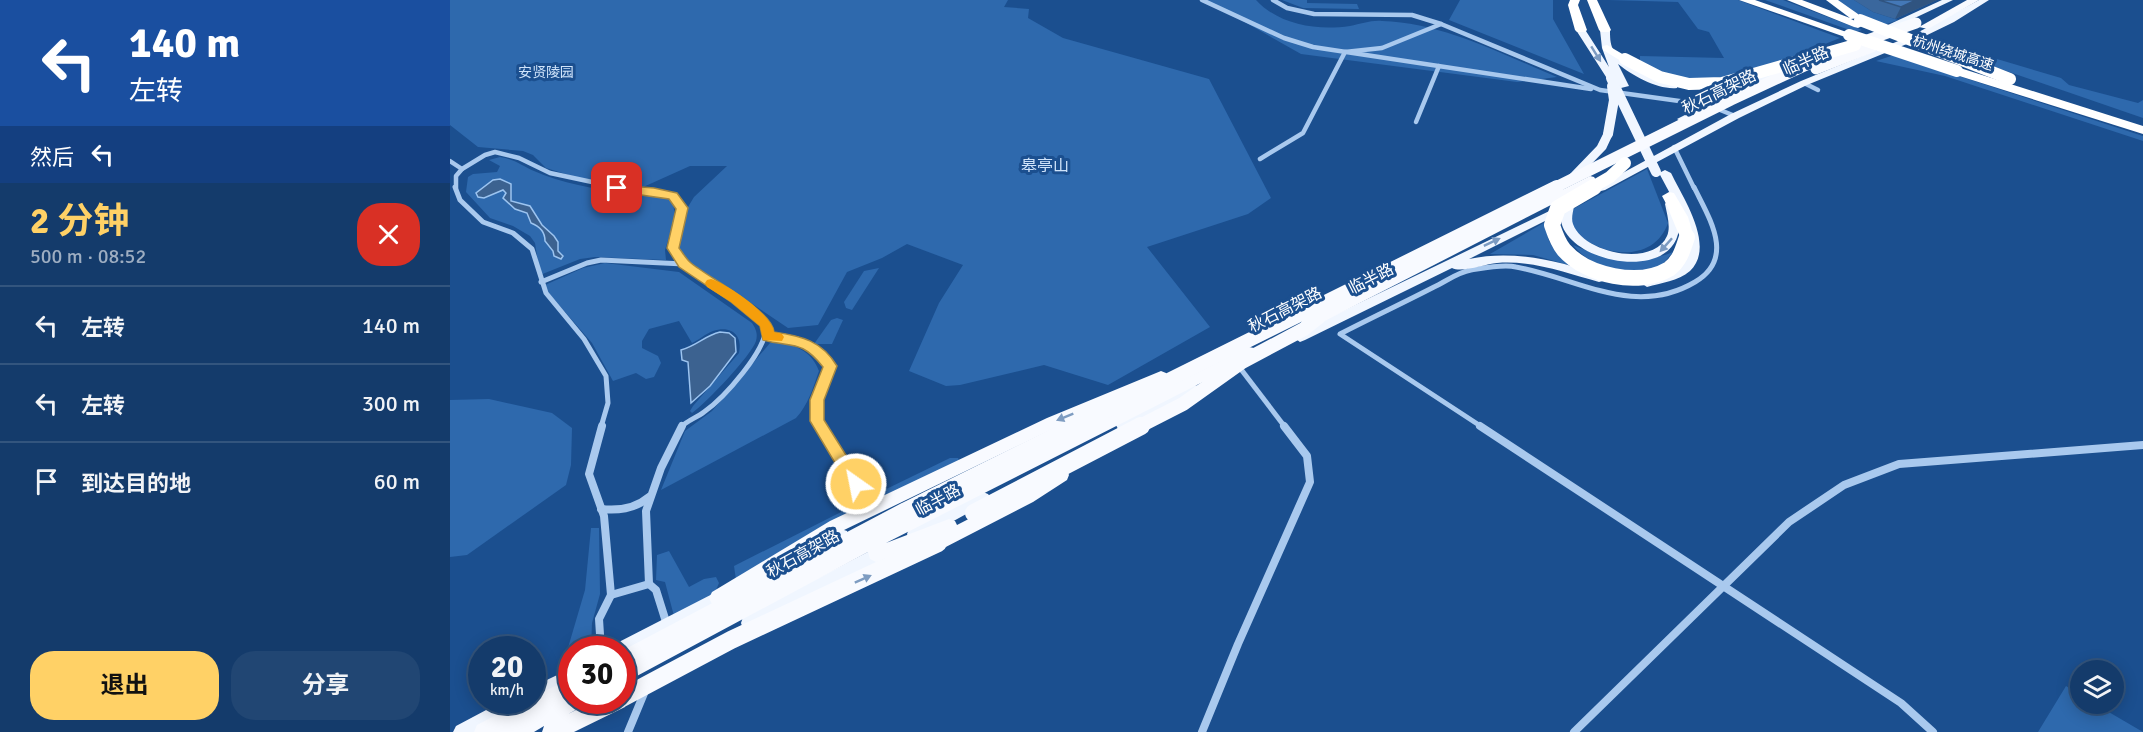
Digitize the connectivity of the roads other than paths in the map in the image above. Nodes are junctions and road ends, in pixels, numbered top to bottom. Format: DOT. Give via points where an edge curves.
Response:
graph roads {
  1 [pos="1202,0"];
  2 [pos="1273,0"];
  3 [pos="1575,0"];
  4 [pos="1592,0"];
  5 [pos="1744,0"];
  6 [pos="1756,0"];
  7 [pos="1792,0"];
  8 [pos="1831,0"];
  9 [pos="1949,0"];
  10 [pos="1960,0"];
  11 [pos="1974,0"];
  12 [pos="1984,0"];
  13 [pos="1597,6"];
  14 [pos="1859,22"];
  15 [pos="1441,24"];
  16 [pos="1581,30"];
  17 [pos="1605,30"];
  18 [pos="1852,40"];
  19 [pos="1606,48"];
  20 [pos="1344,52"];
  21 [pos="1439,66"];
  22 [pos="1764,77"];
  23 [pos="1611,78"];
  24 [pos="2010,79"];
  25 [pos="1804,82"];
  26 [pos="1600,90"];
  27 [pos="1818,90"];
  28 [pos="1708,105"];
  29 [pos="1735,116"];
  30 [pos="2143,121"];
  31 [pos="1416,122"];
  32 [pos="2143,130"];
  33 [pos="1674,147"];
  34 [pos="1260,159"];
  35 [pos="450,161"];
  36 [pos="1625,163"];
  37 [pos="462,169"];
  38 [pos="1660,172"];
  39 [pos="1573,177"];
  40 [pos="1669,196"];
  41 [pos="1568,206"];
  42 [pos="684,264"];
  43 [pos="541,282"];
  44 [pos="1401,286"];
  45 [pos="1319,317"];
  46 [pos="768,336"];
  47 [pos="1252,339"];
  48 [pos="1240,368"];
  49 [pos="1137,418"];
  50 [pos="1086,427"];
  51 [pos="2143,445"];
  52 [pos="652,494"];
  53 [pos="601,509"];
  54 [pos="877,517"];
  55 [pos="876,554"];
  56 [pos="649,584"];
  57 [pos="1724,586"];
  58 [pos="611,595"];
  59 [pos="718,605"];
  60 [pos="667,625"];
  61 [pos="600,636"];
  62 [pos="636,642"];
  63 [pos="636,653"];
  64 [pos="636,667"];
  65 [pos="652,675"];
  66 [pos="636,683"];
  67 [pos="636,691"];
  68 [pos="558,694"];
  69 [pos="558,708"];
  70 [pos="497,714"];
  71 [pos="577,714"];
  72 [pos="589,714"];
  73 [pos="462,732"];
  74 [pos="484,732"];
  75 [pos="513,732"];
  76 [pos="543,732"];
  77 [pos="552,732"];
  78 [pos="628,732"];
  79 [pos="1202,732"];
  80 [pos="1574,732"];
  81 [pos="1933,732"];
  1 -- 20 [label="street" via="1284,38"];
  2 -- 15 [label="street" via="1287,8 1314,14 1413,15"];
  3 -- 16 [label="highway"];
  4 -- 13 [label="highway"];
  5 -- 18 [label="highway"];
  6 -- 18 [label="highway, 杭州绕城高速"];
  7 -- 14 [label="highway, 杭州绕城高速"];
  8 -- 14 [label="highway"];
  9 -- 22 [label="main road, 临半路"];
  10 -- 18 [label="highway, 秋石高架路, bridge" via="1916,23"];
  11 -- 36 [label="highway, 秋石高架路, bridge" via="1924,27 1797,77"];
  12 -- 25 [label="main road, 临半路" via="1916,37"];
  13 -- 17 [label="highway"];
  14 -- 24 [label="highway, bridge"];
  14 -- 24 [label="highway, 杭州绕城高速, bridge"];
  15 -- 20 [label="street" via="1382,48"];
  15 -- 26 [label="street"];
  16 -- 23 [label="main road, one-way"];
  17 -- 19 [label="main road"];
  18 -- 19 [label="highway, bridge" via="1722,83 1689,84 1660,77"];
  18 -- 32 [label="highway, 杭州绕城高速, bridge"];
  18 -- 47 [label="highway, 秋石高架路, bridge"];
  19 -- 22 [label="main road" via="1617,61 1655,82 1688,89 1719,89"];
  19 -- 38 [label="main road"];
  20 -- 21 [label="street"];
  20 -- 34 [label="street" via="1303,133"];
  21 -- 26 [label="street"];
  21 -- 31 [label="street"];
  22 -- 28 [label="main road, 临半路"];
  23 -- 38 [label="main road, bridge"];
  23 -- 39 [label="main road, bridge" via="1614,100 1608,135 1602,147"];
  24 -- 30 [label="highway, 杭州绕城高速"];
  25 -- 27 [label="street"];
  25 -- 29 [label="main road, 临半路"];
  26 -- 28 [label="street"];
  28 -- 29 [label="street"];
  28 -- 39 [label="main road, 临半路"];
  29 -- 33 [label="main road, 临半路"];
  33 -- 41 [label="main road, 临半路"];
  33 -- 57 [label="street" via="1715,230 1718,255 1704,277 1678,292 1642,298 1601,292 1558,276 1513,266 1468,270 1340,334"];
  35 -- 37 [label="street"];
  36 -- 40 [label="highway, bridge" via="1610,177 1558,208 1552,225 1568,254 1590,268 1611,274 1636,278 1664,273 1674,267 1686,249 1687,237"];
  36 -- 45 [label="highway, 秋石高架路, bridge"];
  37 -- 42 [label="street" via="495,152 550,173 673,196 682,208 673,248"];
  37 -- 43 [label="street" via="455,186 460,200 483,222 513,233 532,249"];
  38 -- 40 [label="main road"];
  38 -- 44 [label="main road" via="1693,231 1693,258 1682,274 1656,282 1628,284 1543,261 1500,257 1454,267"];
  39 -- 50 [label="main road, 临半路" via="1502,207"];
  40 -- 41 [label="main road, one-way" via="1673,236 1669,244 1647,257 1618,256 1589,248 1565,224"];
  44 -- 41 [label="main road, 临半路, one-way"];
  42 -- 43 [label="street" via="601,260"];
  42 -- 46 [label="street" via="764,323"];
  43 -- 53 [label="street" via="606,376 608,403 589,474"];
  44 -- 48 [label="main road, 临半路"];
  45 -- 55 [label="highway, bridge" via="1242,362 1183,404 931,535"];
  45 -- 64 [label="highway, 秋石高架路, bridge" via="855,550"];
  46 -- 52 [label="street" via="719,398 679,428"];
  46 -- 54 [label="street" via="810,345 830,366 817,400 817,421"];
  47 -- 59 [label="highway, 秋石高架路, bridge"];
  47 -- 59 [label="highway, one-way, bridge" via="1214,351 1053,422 894,498 787,554"];
  48 -- 49 [label="main road, 临半路"];
  48 -- 79 [label="street" via="1307,456 1310,482"];
  49 -- 55 [label="main road, 临半路"];
  67 -- 49 [label="highway, one-way, bridge" via="1044,487"];
  50 -- 54 [label="main road, 临半路" via="990,474"];
  50 -- 59 [label="highway, bridge" via="1052,436 990,463 818,549"];
  51 -- 57 [label="street" via="1899,464 1844,485 1789,522"];
  52 -- 53 [label="street" via="636,507"];
  52 -- 56 [label="street" via="646,510"];
  53 -- 58 [label="street"];
  54 -- 59 [label="main road, 临半路"];
  55 -- 65 [label="main road, 临半路"];
  56 -- 58 [label="street"];
  56 -- 60 [label="street" via="656,590"];
  57 -- 80 [label="street"];
  57 -- 81 [label="street" via="1901,703"];
  58 -- 61 [label="street" via="599,619"];
  59 -- 60 [label="main road, 临半路"];
  59 -- 63 [label="highway, 秋石高架路, bridge"];
  60 -- 62 [label="main road, 临半路"];
  65 -- 66 [label="main road, 临半路"];
  65 -- 78 [label="street"];
  68 -- 74 [label="highway"];
  69 -- 75 [label="highway"];
  70 -- 73 [label="main road"];
  71 -- 76 [label="main road"];
  72 -- 77 [label="highway"];
}
